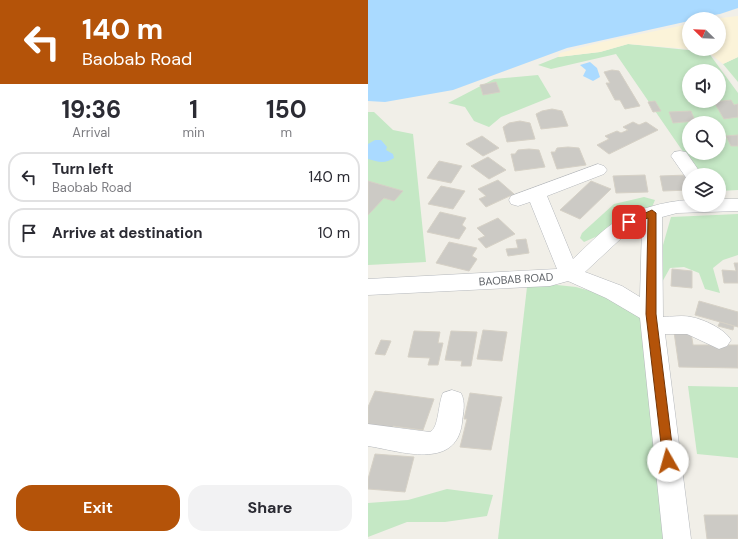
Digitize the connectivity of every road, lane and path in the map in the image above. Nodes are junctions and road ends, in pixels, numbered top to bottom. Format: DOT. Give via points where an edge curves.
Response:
graph roads {
  1 [pos="680,156"];
  2 [pos="688,168"];
  3 [pos="598,170"];
  4 [pos="738,205"];
  5 [pos="726,206"];
  6 [pos="682,208"];
  7 [pos="652,213"];
  8 [pos="570,273"];
  9 [pos="369,290"];
  10 [pos="652,320"];
  11 [pos="719,340"];
  12 [pos="452,400"];
  13 [pos="368,435"];
  14 [pos="677,539"];
  1 -- 2 [label="street"];
  3 -- 8 [label="street" via="527,197"];
  4 -- 5 [label="street, BAOBAB ROAD"];
  6 -- 7 [label="street, BAOBAB ROAD"];
  7 -- 8 [label="street, BAOBAB ROAD" via="620,228"];
  7 -- 10 [label="street"];
  8 -- 9 [label="street, BAOBAB ROAD" via="550,278"];
  8 -- 10 [label="street" via="614,292"];
  10 -- 11 [label="street" via="690,325"];
  10 -- 14 [label="street"];
  12 -- 13 [label="street" via="448,431 442,439 431,444"];
}
